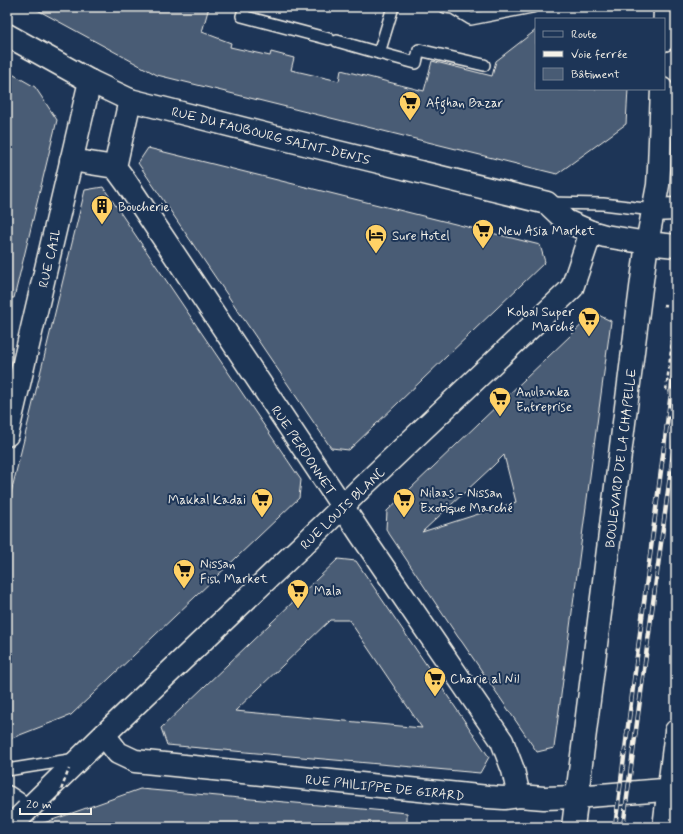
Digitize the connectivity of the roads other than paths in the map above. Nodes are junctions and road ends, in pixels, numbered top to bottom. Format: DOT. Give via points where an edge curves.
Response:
graph roads {
  1 [pos="245,7"];
  2 [pos="393,7"];
  3 [pos="445,7"];
  4 [pos="532,7"];
  5 [pos="665,7"];
  6 [pos="665,18"];
  7 [pos="7,35"];
  8 [pos="379,52"];
  9 [pos="484,64"];
  10 [pos="90,82"];
  11 [pos="662,90"];
  12 [pos="130,100"];
  13 [pos="71,160"];
  14 [pos="114,167"];
  15 [pos="547,203"];
  16 [pos="676,209"];
  17 [pos="653,210"];
  18 [pos="592,232"];
  19 [pos="647,243"];
  20 [pos="676,246"];
  21 [pos="7,434"];
  22 [pos="342,507"];
  23 [pos="676,731"];
  24 [pos="104,735"];
  25 [pos="75,764"];
  26 [pos="7,770"];
  27 [pos="672,789"];
  28 [pos="519,796"];
  29 [pos="576,797"];
  30 [pos="7,798"];
  31 [pos="37,808"];
  32 [pos="10,827"];
  33 [pos="572,827"];
  34 [pos="664,827"];
  1 -- 8 [label="lane" via="242,16"];
  2 -- 8 [label="lane"];
  3 -- 4 [label="lane" via="453,8 471,19"];
  5 -- 6 [label="street"];
  7 -- 10 [label="street, RUE DU FAUBOURG SAINT-DENIS"];
  8 -- 9 [label="lane" via="416,63 419,50"];
  10 -- 12 [label="street, RUE DU FAUBOURG SAINT-DENIS"];
  10 -- 13 [label="street, RUE CAIL"];
  11 -- 17 [label="street, BOULEVARD DE LA CHAPELLE" via="658,185"];
  12 -- 14 [label="street"];
  12 -- 15 [label="street, RUE DU FAUBOURG SAINT-DENIS"];
  13 -- 14 [label="street"];
  13 -- 21 [label="street, RUE CAIL"];
  14 -- 22 [label="street, RUE PERDONNET"];
  15 -- 17 [label="lane, RUE DU FAUBOURG SAINT-DENIS" via="603,204"];
  15 -- 18 [label="street, RUE DU FAUBOURG SAINT-DENIS" via="566,221"];
  16 -- 17 [label="street"];
  17 -- 19 [label="street, BOULEVARD DE LA CHAPELLE"];
  18 -- 19 [label="street, RUE DU FAUBOURG SAINT-DENIS"];
  18 -- 22 [label="street, RUE LOUIS BLANC" via="572,288"];
  19 -- 20 [label="street, RUE DU FAUBOURG SAINT-DENIS"];
  19 -- 29 [label="street, BOULEVARD DE LA CHAPELLE"];
  22 -- 24 [label="street, RUE LOUIS BLANC"];
  22 -- 28 [label="street, RUE PERDONNET" via="502,741"];
  23 -- 27 [label="street"];
  24 -- 25 [label="street, RUE LOUIS BLANC"];
  24 -- 28 [label="street, RUE PHILIPPE DE GIRARD" via="118,753 135,762 488,797"];
  25 -- 26 [label="lane"];
  25 -- 31 [label="street, RUE LOUIS BLANC"];
  27 -- 29 [label="street, RUE PHILIPPE DE GIRARD"];
  27 -- 34 [label="street"];
  28 -- 29 [label="street, RUE PHILIPPE DE GIRARD"];
  29 -- 33 [label="street, BOULEVARD DE LA CHAPELLE"];
  30 -- 31 [label="street"];
  31 -- 32 [label="street, RUE LOUIS BLANC, bridge"];
}
